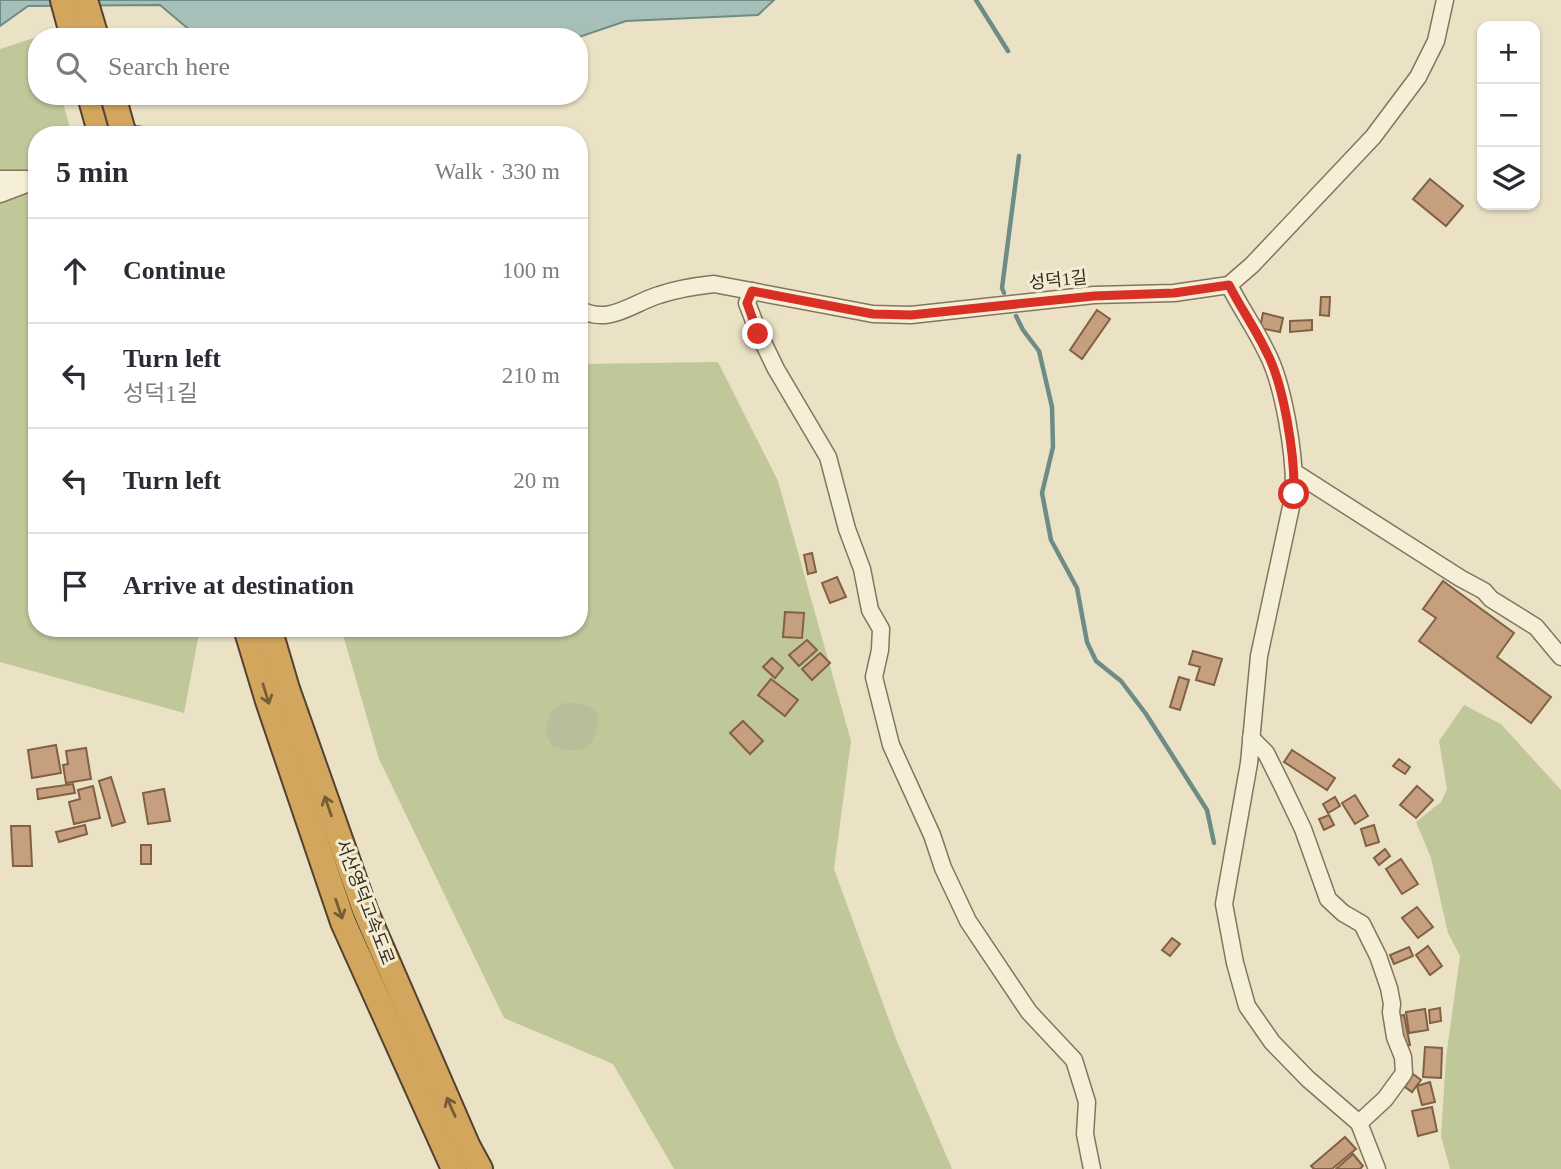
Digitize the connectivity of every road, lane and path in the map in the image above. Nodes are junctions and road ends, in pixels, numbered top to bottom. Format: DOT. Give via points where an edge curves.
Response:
graph roads {
  1 [pos="63,0"];
  2 [pos="85,0"];
  3 [pos="1445,0"];
  4 [pos="71,28"];
  5 [pos="93,28"];
  6 [pos="93,105"];
  7 [pos="116,105"];
  8 [pos="99,126"];
  9 [pos="121,126"];
  10 [pos="0,179"];
  11 [pos="28,179"];
  12 [pos="28,183"];
  13 [pos="0,194"];
  14 [pos="1229,285"];
  15 [pos="752,291"];
  16 [pos="588,312"];
  17 [pos="1294,472"];
  18 [pos="249,637"];
  19 [pos="272,637"];
  20 [pos="1561,657"];
  21 [pos="1251,738"];
  22 [pos="1359,1123"];
  23 [pos="454,1169"];
  24 [pos="480,1169"];
  25 [pos="1092,1169"];
  26 [pos="1377,1169"];
  1 -- 4 [label="highway"];
  2 -- 5 [label="highway"];
  3 -- 14 [label="street" via="1436,41 1418,77 1380,127"];
  6 -- 8 [label="highway"];
  7 -- 9 [label="highway, bridge"];
  10 -- 11 [label="street"];
  12 -- 13 [label="street"];
  14 -- 15 [label="street, 성덕1길" via="911,315 873,314"];
  14 -- 17 [label="street" via="1268,353 1281,394"];
  15 -- 16 [label="street, 성덕1길" via="714,284 690,286 623,312"];
  15 -- 25 [label="street" via="747,303 758,334 828,457 870,610 881,629 874,677 891,745 968,921 1029,1012 1074,1060 1087,1102 1085,1134"];
  17 -- 20 [label="street" via="1536,627"];
  17 -- 21 [label="street" via="1294,494 1259,656"];
  18 -- 23 [label="highway, 서산영덕고속도로, one-way" via="343,922"];
  24 -- 19 [label="highway, 서산영덕고속도로, one-way" via="365,909"];
  21 -- 22 [label="street" via="1224,904 1247,1006 1272,1042"];
  21 -- 22 [label="street" via="1266,754 1287,796 1328,899 1362,924 1389,988 1404,1073"];
  22 -- 26 [label="street"];
}
